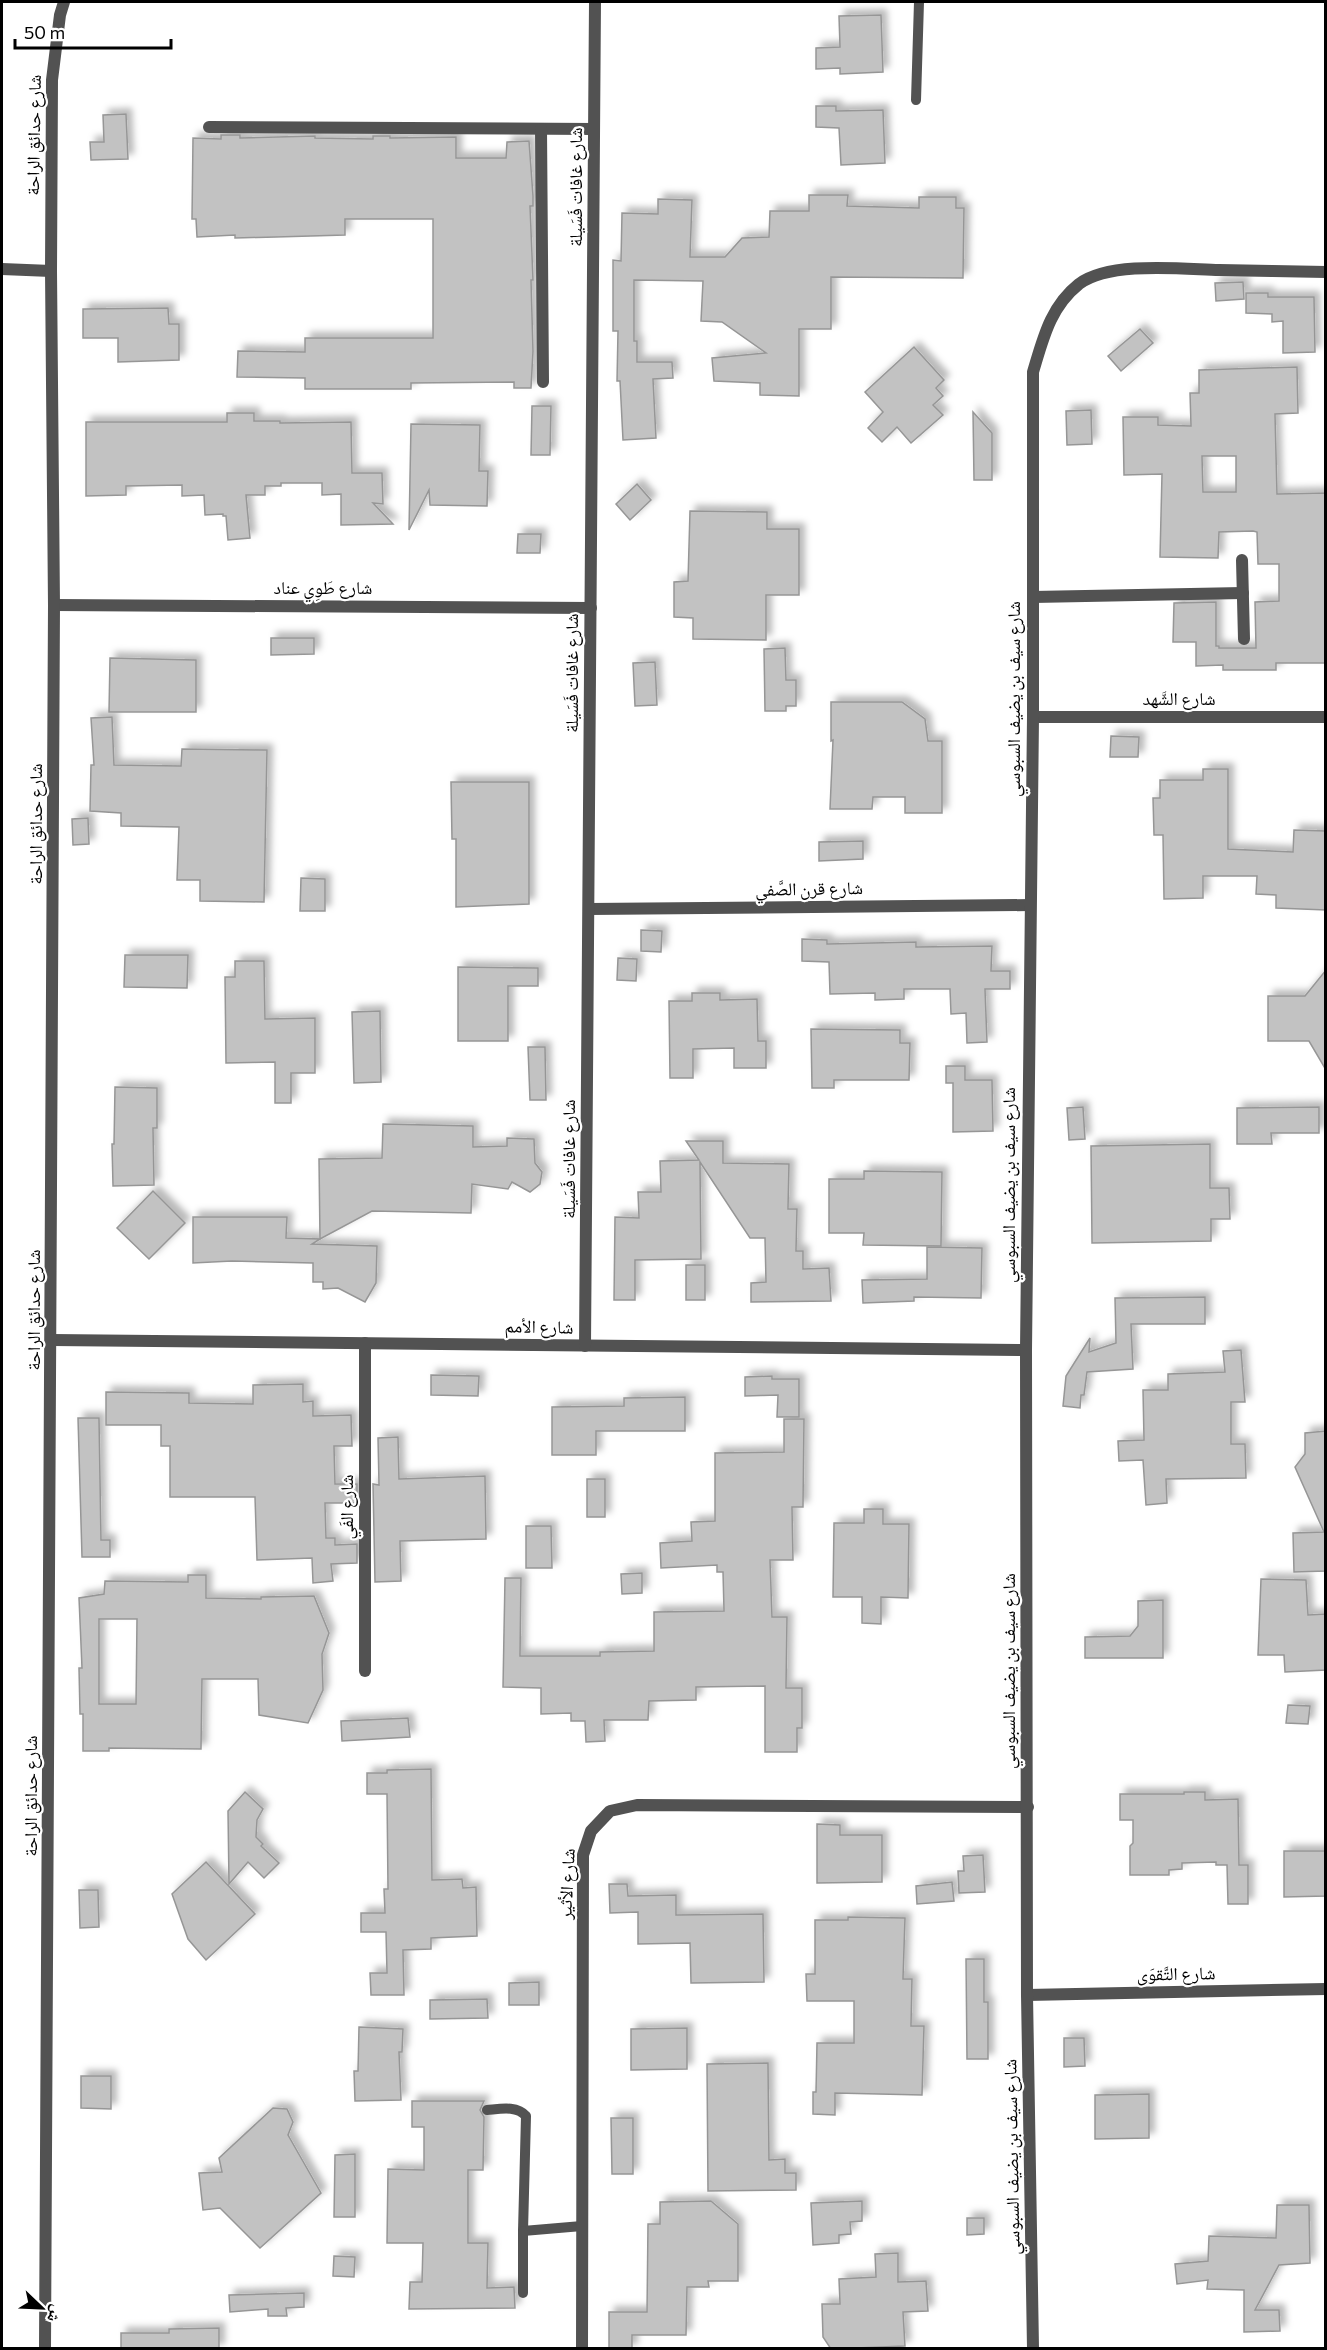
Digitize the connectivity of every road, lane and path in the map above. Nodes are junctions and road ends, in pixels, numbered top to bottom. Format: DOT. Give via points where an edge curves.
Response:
graph roads {
  1 [pos="64,2"];
  2 [pos="595,2"];
  3 [pos="919,2"];
  4 [pos="916,100"];
  5 [pos="209,127"];
  6 [pos="541,129"];
  7 [pos="594,129"];
  8 [pos="2,271"];
  9 [pos="51,271"];
  10 [pos="1326,272"];
  11 [pos="543,382"];
  12 [pos="1242,560"];
  13 [pos="1243,593"];
  14 [pos="1033,597"];
  15 [pos="54,605"];
  16 [pos="591,608"];
  17 [pos="1244,639"];
  18 [pos="1033,717"];
  19 [pos="1326,717"];
  20 [pos="1030,905"];
  21 [pos="589,909"];
  22 [pos="52,1340"];
  23 [pos="365,1343"];
  24 [pos="585,1346"];
  25 [pos="1026,1350"];
  26 [pos="365,1671"];
  27 [pos="1028,1807"];
  28 [pos="1326,1989"];
  29 [pos="1027,1995"];
  30 [pos="487,2110"];
  31 [pos="582,2226"];
  32 [pos="523,2231"];
  33 [pos="522,2293"];
  34 [pos="45,2349"];
  35 [pos="582,2349"];
  36 [pos="1033,2349"];
  1 -- 9 [label="street, شارع حدائق الراحة" via="52,80"];
  2 -- 7 [label="street, شارع غافات فَسَيلة"];
  3 -- 4 [label="lane"];
  5 -- 6 [label="street"];
  6 -- 7 [label="street"];
  6 -- 11 [label="street"];
  7 -- 16 [label="street, شارع غافات فَسَيلة"];
  8 -- 9 [label="street"];
  9 -- 15 [label="street, شارع حدائق الراحة"];
  10 -- 14 [label="street, شارع سيف بن يضيف السبوسي" via="1137,268 1105,273 1080,283 1057,306 1045,330 1033,372"];
  12 -- 13 [label="street"];
  13 -- 14 [label="street"];
  13 -- 17 [label="street"];
  14 -- 18 [label="street, شارع سيف بن يضيف السبوسي"];
  15 -- 16 [label="street, شارع طَوِي عناد"];
  15 -- 22 [label="street, شارع حدائق الراحة"];
  16 -- 21 [label="street, شارع غافات فَسَيلة"];
  18 -- 19 [label="street, شارع الشَّهد"];
  18 -- 20 [label="street, شارع سيف بن يضيف السبوسي"];
  20 -- 21 [label="street, شارع قرن الصَّفي"];
  20 -- 25 [label="street, شارع سيف بن يضيف السبوسي"];
  21 -- 24 [label="street, شارع غافات فَسَيلة"];
  22 -- 23 [label="street, شارع الأمم"];
  22 -- 34 [label="street, شارع حدائق الراحة"];
  23 -- 24 [label="street, شارع الأمم"];
  23 -- 26 [label="street, شارع الفَي"];
  24 -- 25 [label="street, شارع الأمم"];
  25 -- 27 [label="street, شارع سيف بن يضيف السبوسي"];
  27 -- 29 [label="street, شارع سيف بن يضيف السبوسي"];
  27 -- 31 [label="street, شارع الأثير" via="637,1805 610,1811 591,1831 583,1855"];
  28 -- 29 [label="street, شارع التَّقوَى"];
  29 -- 36 [label="street, شارع سيف بن يضيف السبوسي"];
  30 -- 32 [label="lane" via="514,2109 526,2116"];
  31 -- 32 [label="lane"];
  31 -- 35 [label="street, شارع الأثير"];
  32 -- 33 [label="lane"];
}
